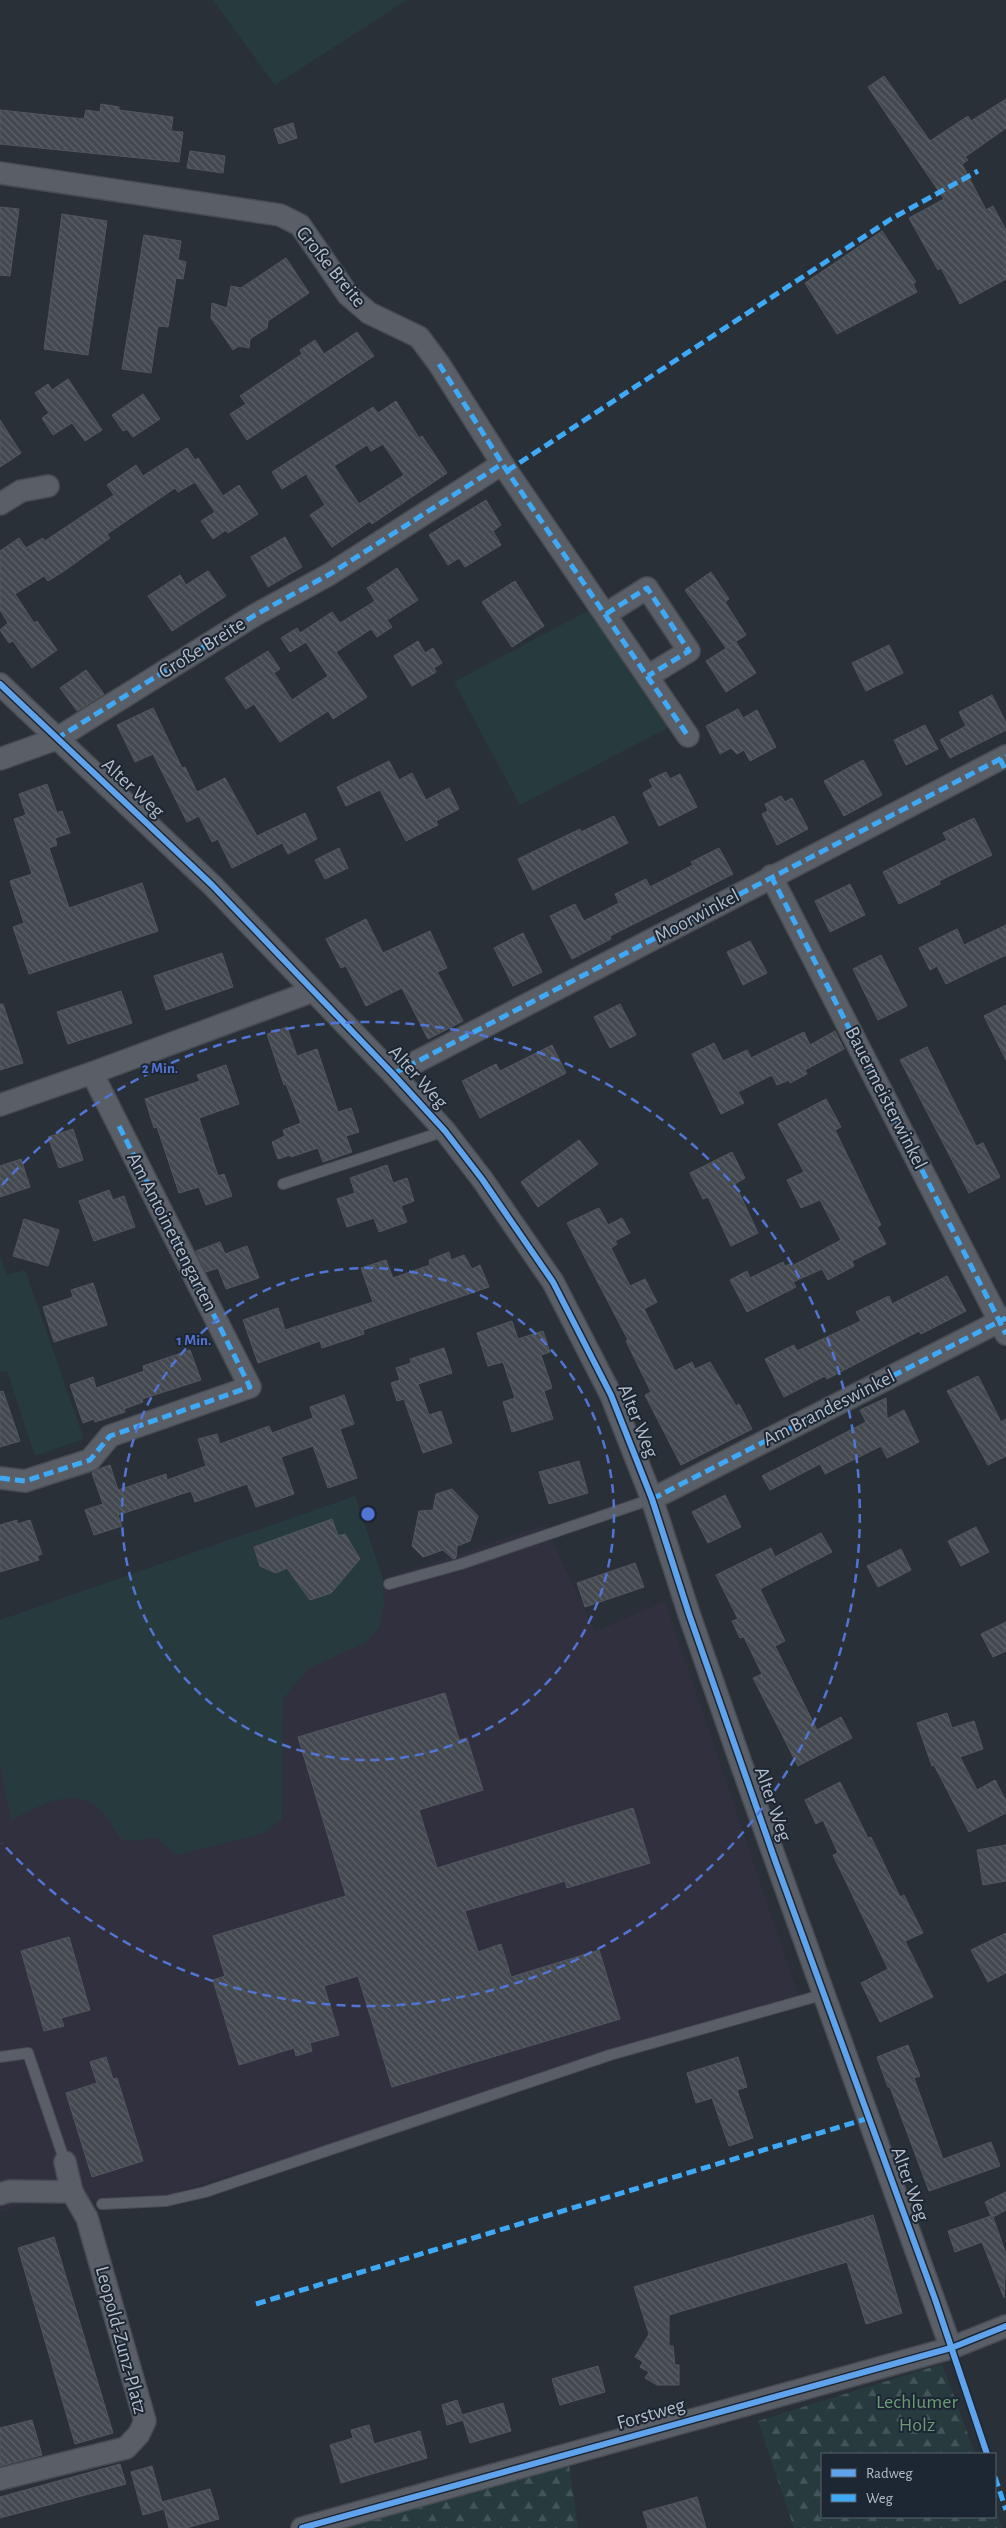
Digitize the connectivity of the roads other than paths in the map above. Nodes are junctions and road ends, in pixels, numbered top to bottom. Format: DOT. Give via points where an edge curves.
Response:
graph roads {
  1 [pos="0,173"];
  2 [pos="502,464"];
  3 [pos="48,486"];
  4 [pos="0,504"];
  5 [pos="606,614"];
  6 [pos="648,676"];
  7 [pos="0,684"];
  8 [pos="688,736"];
  9 [pos="56,740"];
  10 [pos="0,758"];
  11 [pos="1004,762"];
  12 [pos="771,876"];
  13 [pos="313,991"];
  14 [pos="92,1074"];
  15 [pos="393,1074"];
  16 [pos="0,1105"];
  17 [pos="445,1131"];
  18 [pos="283,1184"];
  19 [pos="1004,1324"];
  20 [pos="0,1478"];
  21 [pos="652,1499"];
  22 [pos="389,1584"];
  23 [pos="825,1994"];
  24 [pos="0,2057"];
  25 [pos="65,2162"];
  26 [pos="72,2192"];
  27 [pos="0,2194"];
  28 [pos="102,2204"];
  29 [pos="1006,2326"];
  30 [pos="951,2348"];
  31 [pos="0,2479"];
  32 [pos="302,2528"];
  1 -- 2 [label="street, Große Breite" via="280,215 300,225 348,295 369,313 419,337"];
  2 -- 5 [label="street, Große Breite"];
  2 -- 9 [label="street, Große Breite" via="330,574 255,615"];
  3 -- 4 [label="street" via="21,491"];
  5 -- 6 [label="street, Große Breite"];
  5 -- 6 [label="street" via="647,588 689,651"];
  6 -- 8 [label="street, Große Breite"];
  7 -- 9 [label="street, Alter Weg"];
  9 -- 10 [label="street, Große Breite"];
  9 -- 13 [label="street, Alter Weg" via="205,878"];
  11 -- 12 [label="street, Moorwinkel"];
  12 -- 15 [label="street, Moorwinkel"];
  12 -- 19 [label="street, Bauermeisterwinkel"];
  13 -- 14 [label="street"];
  13 -- 15 [label="street, Alter Weg"];
  14 -- 16 [label="street"];
  14 -- 20 [label="street, Am Antoinettengarten" via="250,1386 110,1436 90,1460 24,1481"];
  15 -- 17 [label="street, Alter Weg"];
  17 -- 18 [label="lane"];
  17 -- 21 [label="street, Alter Weg" via="553,1282 611,1395"];
  19 -- 21 [label="street, Am Brandeswinkel"];
  21 -- 22 [label="lane" via="461,1564"];
  21 -- 23 [label="street, Alter Weg" via="689,1614"];
  23 -- 28 [label="lane" via="610,2055 205,2192 166,2201"];
  23 -- 30 [label="street, Alter Weg"];
  24 -- 25 [label="lane" via="28,2053"];
  25 -- 26 [label="street"];
  26 -- 27 [label="street" via="10,2191"];
  26 -- 31 [label="street, Leopold-Zunz-Platz" via="87,2218 145,2421 139,2434 126,2448"];
  29 -- 30 [label="street, Forstweg"];
  30 -- 32 [label="street, Forstweg"];
}
